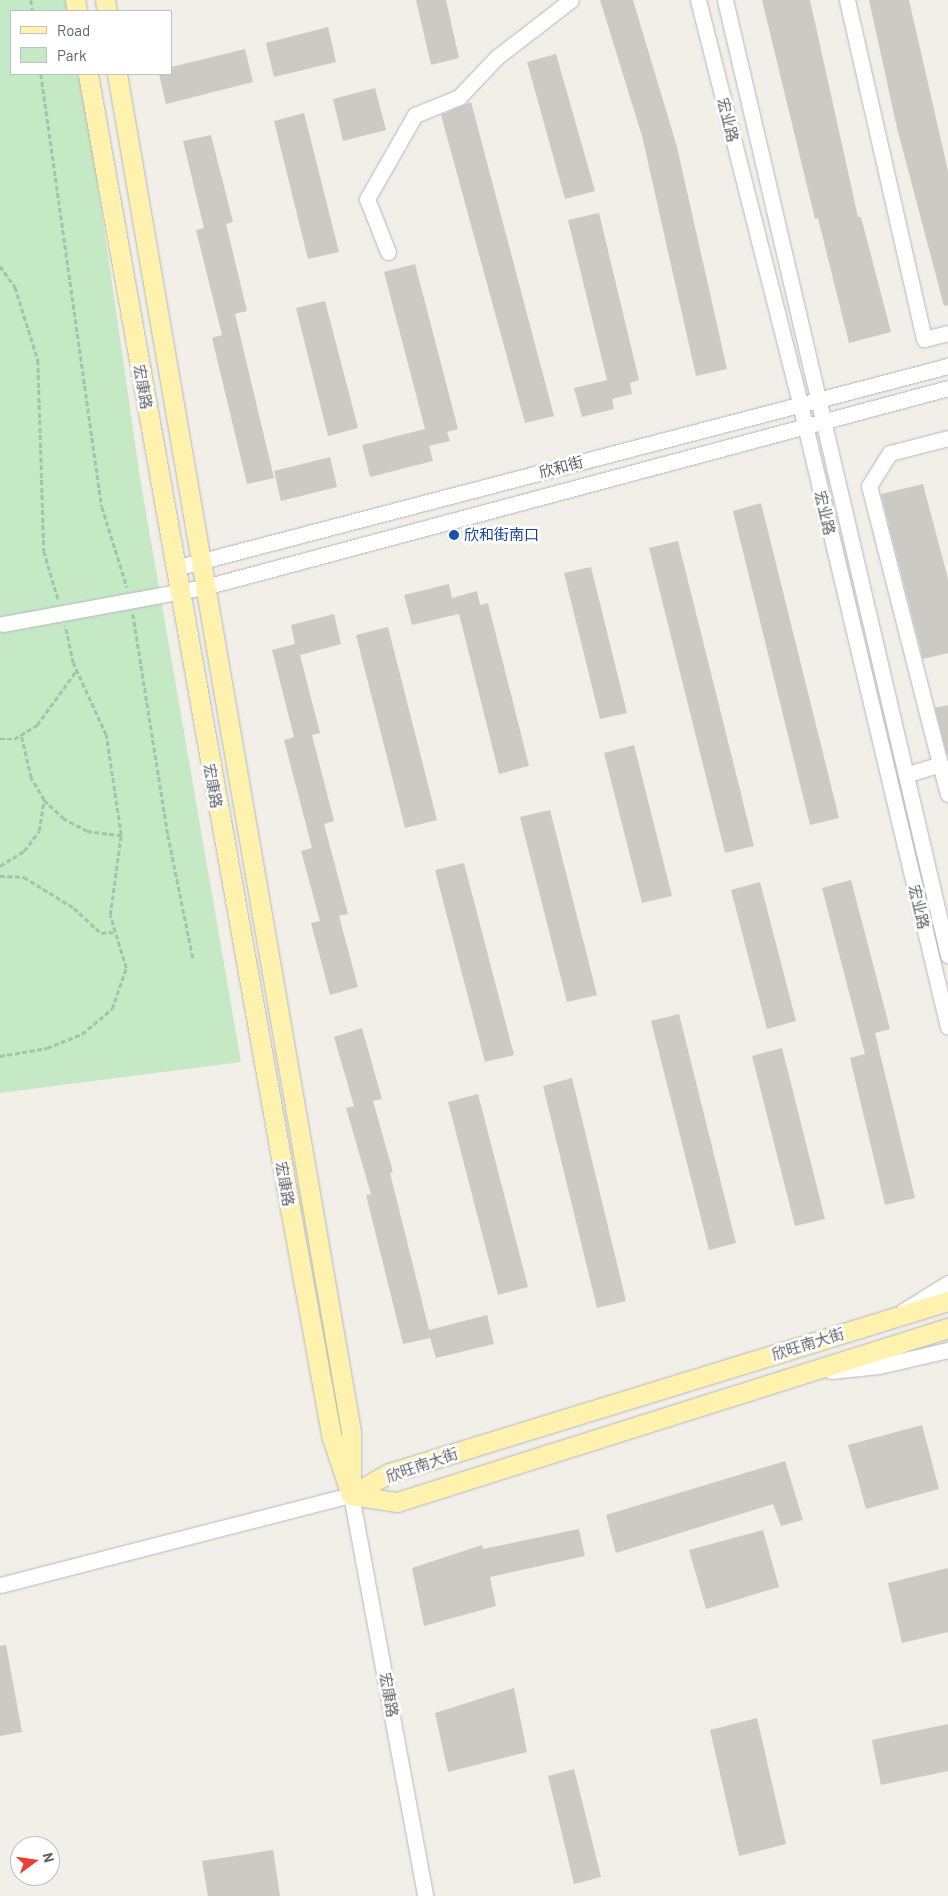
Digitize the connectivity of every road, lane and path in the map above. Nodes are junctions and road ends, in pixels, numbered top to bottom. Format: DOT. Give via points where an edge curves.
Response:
graph roads {
  1 [pos="571,0"];
  2 [pos="698,0"];
  3 [pos="725,0"];
  4 [pos="847,0"];
  5 [pos="41,75"];
  6 [pos="88,75"];
  7 [pos="117,75"];
  8 [pos="388,252"];
  9 [pos="0,266"];
  10 [pos="948,333"];
  11 [pos="948,366"];
  12 [pos="948,388"];
  13 [pos="820,399"];
  14 [pos="800,404"];
  15 [pos="824,420"];
  16 [pos="804,425"];
  17 [pos="948,438"];
  18 [pos="639,445"];
  19 [pos="644,468"];
  20 [pos="370,519"];
  21 [pos="374,542"];
  22 [pos="202,563"];
  23 [pos="175,568"];
  24 [pos="205,588"];
  25 [pos="178,593"];
  26 [pos="131,602"];
  27 [pos="62,614"];
  28 [pos="3,624"];
  29 [pos="76,671"];
  30 [pos="21,734"];
  31 [pos="0,739"];
  32 [pos="940,764"];
  33 [pos="908,774"];
  34 [pos="948,794"];
  35 [pos="44,800"];
  36 [pos="121,835"];
  37 [pos="0,866"];
  38 [pos="0,876"];
  39 [pos="115,932"];
  40 [pos="948,955"];
  41 [pos="193,958"];
  42 [pos="948,1027"];
  43 [pos="0,1056"];
  44 [pos="948,1282"];
  45 [pos="948,1301"];
  46 [pos="891,1318"];
  47 [pos="948,1328"];
  48 [pos="948,1350"];
  49 [pos="802,1374"];
  50 [pos="351,1495"];
  51 [pos="0,1585"];
  52 [pos="425,1896"];
  1 -- 8 [label="street" via="497,57 459,97 415,116 367,199"];
  2 -- 14 [label="street, 宏业路"];
  3 -- 13 [label="street, 宏业路"];
  4 -- 10 [label="street" via="924,339"];
  5 -- 26 [label="path" via="102,507"];
  6 -- 23 [label="main road, 宏康路"];
  7 -- 22 [label="main road, 宏康路"];
  9 -- 27 [label="path" via="15,286 38,360 44,551"];
  11 -- 13 [label="street, 欣和街"];
  12 -- 15 [label="street, 欣和街"];
  13 -- 14 [label="street, 欣和街"];
  13 -- 15 [label="street, 宏业路"];
  14 -- 16 [label="street, 宏业路"];
  14 -- 18 [label="street, 欣和街"];
  15 -- 16 [label="street, 欣和街"];
  15 -- 33 [label="street, 宏业路"];
  16 -- 19 [label="street, 欣和街"];
  16 -- 42 [label="street, 宏业路"];
  17 -- 32 [label="street" via="890,453 869,486"];
  18 -- 19 [label="street" via="651,448 654,453"];
  18 -- 20 [label="street, 欣和街"];
  19 -- 21 [label="street, 欣和街"];
  20 -- 21 [label="street" via="362,526 359,536 363,542"];
  20 -- 22 [label="street, 欣和街"];
  21 -- 24 [label="street, 欣和街"];
  22 -- 23 [label="street, 欣和街"];
  22 -- 24 [label="main road, 宏康路"];
  23 -- 25 [label="main road, 宏康路"];
  24 -- 25 [label="street, 欣和街"];
  24 -- 50 [label="main road, 宏康路" via="351,1431"];
  25 -- 26 [label="street, 欣和街"];
  25 -- 50 [label="main road, 宏康路" via="330,1428"];
  26 -- 27 [label="street, 欣和街"];
  26 -- 41 [label="path" via="168,835"];
  27 -- 28 [label="street, 欣和街"];
  27 -- 29 [label="path"];
  29 -- 30 [label="path" via="37,725"];
  29 -- 36 [label="path" via="106,735"];
  30 -- 31 [label="path" via="14,739"];
  30 -- 35 [label="path" via="30,778"];
  32 -- 33 [label="street"];
  32 -- 34 [label="street"];
  33 -- 40 [label="street, 宏业路"];
  35 -- 36 [label="path" via="63,818 87,831"];
  35 -- 37 [label="path" via="39,832 24,851"];
  36 -- 39 [label="path" via="110,915"];
  38 -- 39 [label="path" via="24,877 74,908 101,933"];
  39 -- 43 [label="path" via="126,968 112,1009 82,1034 47,1048"];
  44 -- 46 [label="street"];
  45 -- 46 [label="main road, 欣旺南大街"];
  46 -- 50 [label="main road, 欣旺南大街" via="389,1473"];
  47 -- 49 [label="main road, 欣旺南大街"];
  48 -- 49 [label="street" via="879,1366"];
  49 -- 50 [label="main road, 欣旺南大街" via="397,1502"];
  50 -- 51 [label="street"];
  50 -- 52 [label="street, 宏康路"];
}
